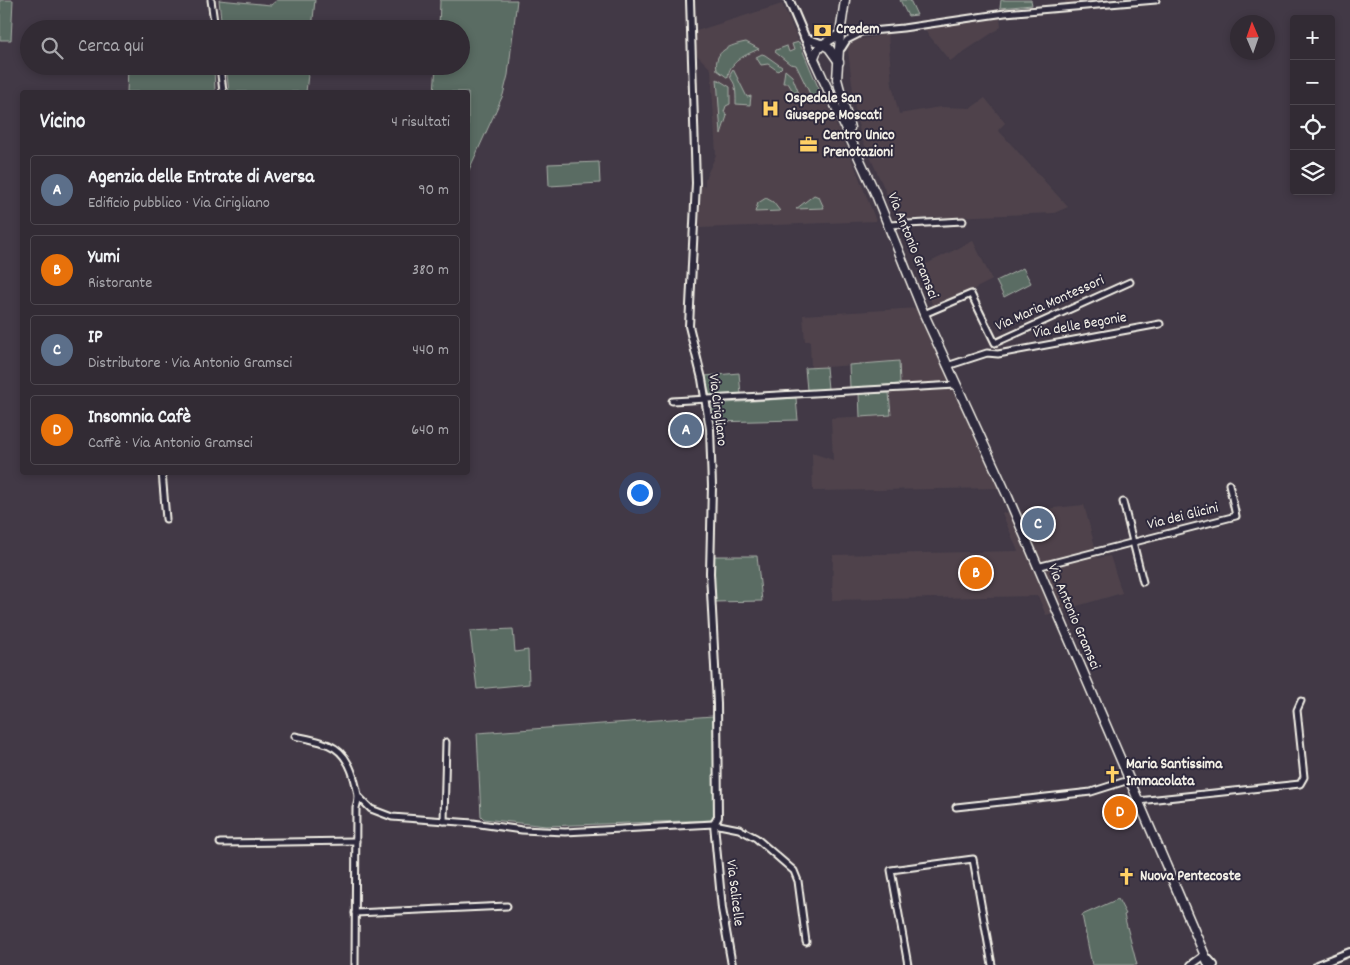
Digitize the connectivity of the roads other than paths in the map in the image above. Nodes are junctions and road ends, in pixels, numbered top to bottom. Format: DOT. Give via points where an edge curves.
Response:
graph roads {
  1 [pos="211,0"];
  2 [pos="690,0"];
  3 [pos="789,0"];
  4 [pos="845,0"];
  5 [pos="1156,0"];
  6 [pos="214,20"];
  7 [pos="862,33"];
  8 [pos="840,34"];
  9 [pos="805,38"];
  10 [pos="822,44"];
  11 [pos="814,59"];
  12 [pos="839,62"];
  13 [pos="221,75"];
  14 [pos="837,80"];
  15 [pos="825,83"];
  16 [pos="223,90"];
  17 [pos="854,143"];
  18 [pos="963,221"];
  19 [pos="889,225"];
  20 [pos="1130,282"];
  21 [pos="924,314"];
  22 [pos="1160,324"];
  23 [pos="947,366"];
  24 [pos="956,385"];
  25 [pos="706,400"];
  26 [pos="672,401"];
  27 [pos="162,475"];
  28 [pos="1229,484"];
  29 [pos="1123,502"];
  30 [pos="166,519"];
  31 [pos="1133,543"];
  32 [pos="1037,568"];
  33 [pos="1143,582"];
  34 [pos="1301,701"];
  35 [pos="295,736"];
  36 [pos="446,742"];
  37 [pos="1129,780"];
  38 [pos="360,798"];
  39 [pos="1138,802"];
  40 [pos="956,807"];
  41 [pos="444,821"];
  42 [pos="714,824"];
  43 [pos="356,842"];
  44 [pos="220,843"];
  45 [pos="508,906"];
  46 [pos="355,913"];
  47 [pos="806,942"];
  48 [pos="1350,952"];
  49 [pos="1205,955"];
  50 [pos="355,965"];
  51 [pos="732,965"];
  52 [pos="908,965"];
  53 [pos="992,965"];
  54 [pos="1191,965"];
  55 [pos="1209,965"];
  56 [pos="1214,965"];
  57 [pos="1317,965"];
  1 -- 6 [label="street"];
  2 -- 25 [label="street, Via Cirigliano" via="696,183 689,326"];
  3 -- 9 [label="main road"];
  4 -- 8 [label="main road, Via Antonio Gramsci"];
  5 -- 7 [label="street" via="1004,14"];
  7 -- 8 [label="street"];
  7 -- 12 [label="street" via="843,43"];
  8 -- 10 [label="main road"];
  8 -- 12 [label="main road, Via Antonio Gramsci"];
  9 -- 10 [label="main road"];
  9 -- 11 [label="main road"];
  10 -- 11 [label="main road"];
  10 -- 12 [label="main road"];
  11 -- 15 [label="main road, Via Antonio Gramsci"];
  12 -- 14 [label="main road, Via Antonio Gramsci"];
  13 -- 16 [label="street"];
  14 -- 15 [label="main road"];
  14 -- 17 [label="main road, Via Antonio Gramsci"];
  15 -- 17 [label="main road, Via Antonio Gramsci"];
  17 -- 19 [label="main road, Via Antonio Gramsci"];
  18 -- 19 [label="street"];
  19 -- 21 [label="main road, Via Antonio Gramsci"];
  20 -- 21 [label="street, Via Maria Montessori" via="996,343 971,294"];
  21 -- 23 [label="main road, Via Antonio Gramsci"];
  22 -- 23 [label="street, Via delle Begonie" via="998,354 987,353"];
  23 -- 24 [label="main road, Via Antonio Gramsci"];
  24 -- 25 [label="street"];
  24 -- 32 [label="main road, Via Antonio Gramsci"];
  25 -- 26 [label="street"];
  25 -- 42 [label="street, Via Cirigliano" via="710,429 710,573 717,704 718,817"];
  27 -- 30 [label="street"];
  28 -- 31 [label="street, Via dei Glicini" via="1236,516"];
  29 -- 31 [label="street, Via dei Glicini"];
  31 -- 32 [label="street, Via dei Glicini"];
  31 -- 33 [label="street, Via dei Glicini"];
  32 -- 37 [label="main road, Via Antonio Gramsci"];
  34 -- 39 [label="street" via="1297,710 1304,777 1300,784"];
  35 -- 38 [label="street" via="325,743 343,754 350,765"];
  36 -- 41 [label="street"];
  37 -- 39 [label="main road, Via Antonio Gramsci"];
  37 -- 40 [label="street" via="1091,792"];
  38 -- 41 [label="street" via="371,809 392,817"];
  38 -- 43 [label="street" via="356,808"];
  39 -- 49 [label="main road, Via Antonio Gramsci"];
  41 -- 42 [label="street" via="565,832"];
  42 -- 47 [label="street" via="739,829 756,838 794,871"];
  42 -- 51 [label="street, Via Salicelle" via="721,899"];
  43 -- 44 [label="street"];
  43 -- 46 [label="street"];
  45 -- 46 [label="street"];
  46 -- 50 [label="street"];
  48 -- 57 [label="street"];
  49 -- 54 [label="street"];
  49 -- 55 [label="main road, Via Antonio Gramsci"];
  49 -- 56 [label="street"];
  52 -- 53 [label="street" via="891,870 973,859"];
}
